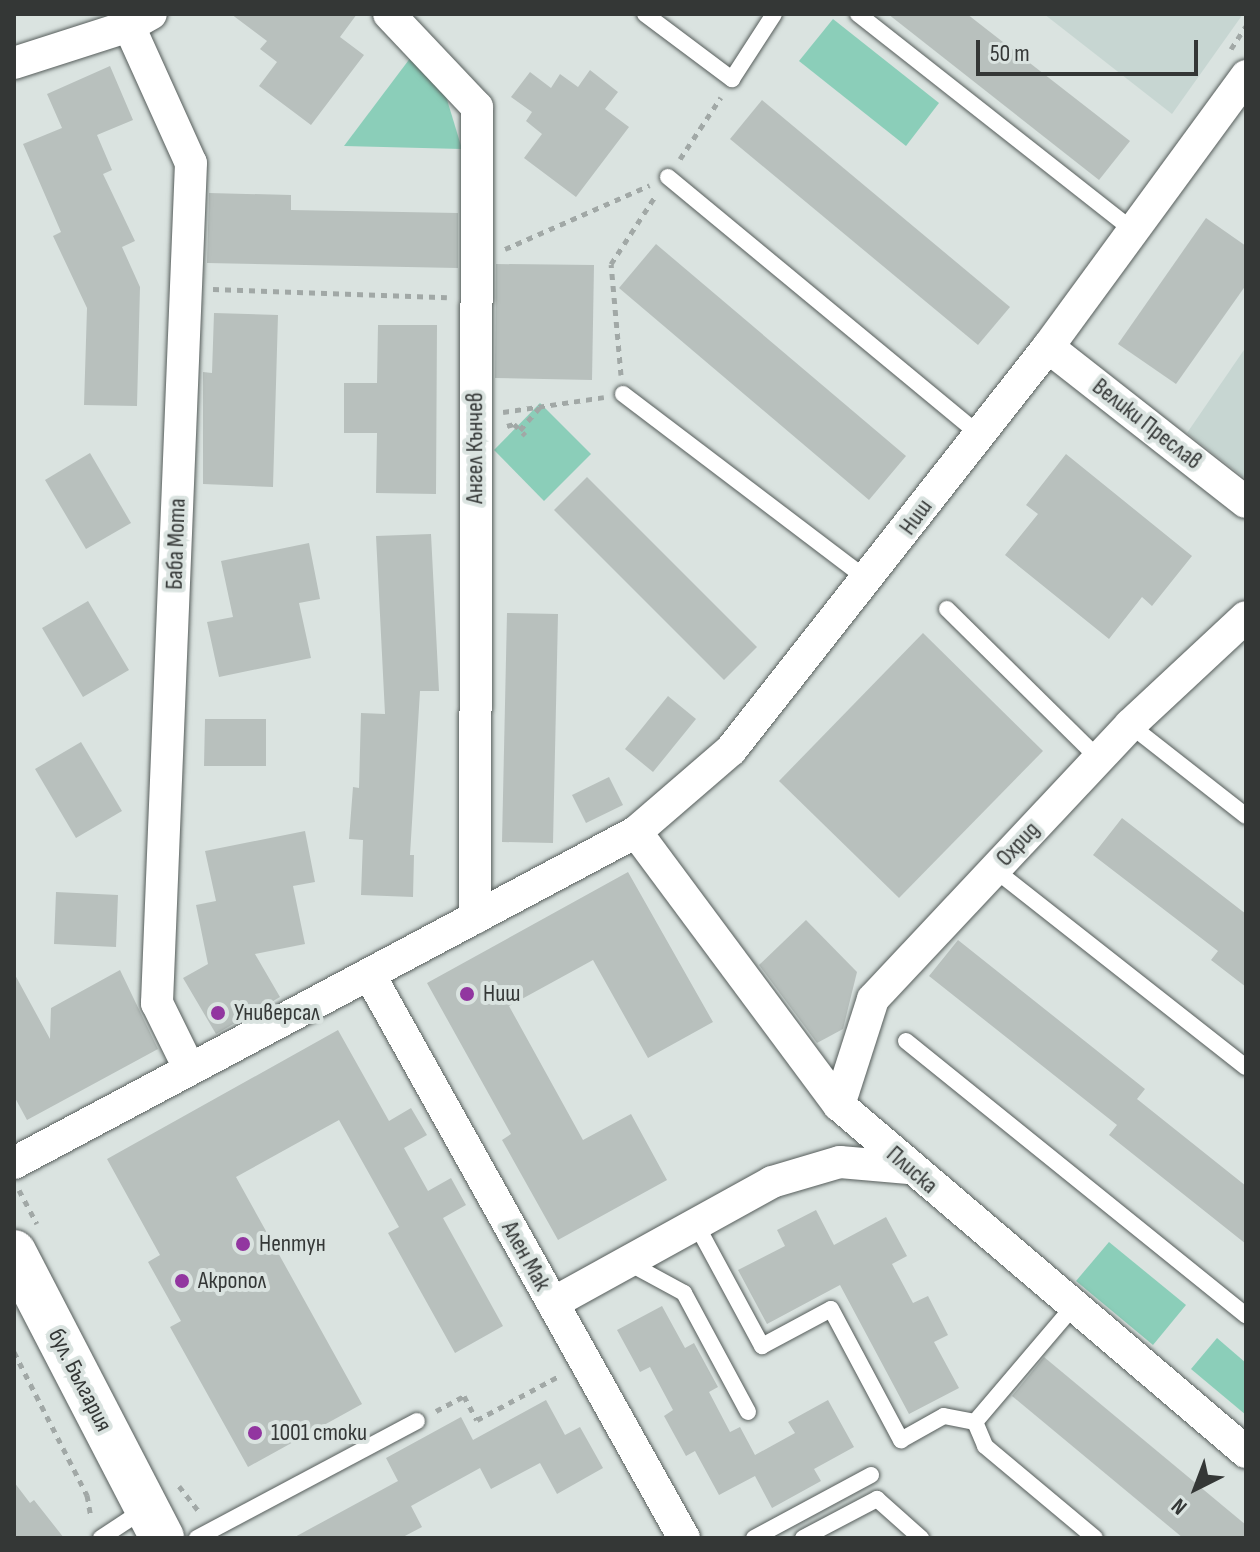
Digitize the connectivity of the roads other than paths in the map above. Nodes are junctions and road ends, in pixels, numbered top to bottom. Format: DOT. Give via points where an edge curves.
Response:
graph roads {
  1 [pos="389,14"];
  2 [pos="645,14"];
  3 [pos="774,14"];
  4 [pos="858,14"];
  5 [pos="124,21"];
  6 [pos="14,63"];
  7 [pos="1246,76"];
  8 [pos="668,177"];
  9 [pos="1132,230"];
  10 [pos="1048,347"];
  11 [pos="623,394"];
  12 [pos="977,433"];
  13 [pos="1246,502"];
  14 [pos="869,581"];
  15 [pos="947,609"];
  16 [pos="1246,617"];
  17 [pos="1130,725"];
  18 [pos="1098,758"];
  19 [pos="1246,816"];
  20 [pos="636,832"];
  21 [pos="994,869"];
  22 [pos="475,918"];
  23 [pos="369,974"];
  24 [pos="906,1041"];
  25 [pos="1246,1067"];
  26 [pos="189,1068"];
  27 [pos="839,1105"];
  28 [pos="14,1163"];
  29 [pos="909,1168"];
  30 [pos="696,1224"];
  31 [pos="14,1252"];
  32 [pos="627,1262"];
  33 [pos="553,1303"];
  34 [pos="1072,1308"];
  35 [pos="1246,1315"];
  36 [pos="748,1412"];
  37 [pos="417,1421"];
  38 [pos="975,1422"];
  39 [pos="1246,1452"];
  40 [pos="871,1475"];
  41 [pos="160,1528"];
  42 [pos="97,1531"];
  43 [pos="197,1538"];
  44 [pos="683,1538"];
  45 [pos="754,1538"];
  46 [pos="803,1538"];
  47 [pos="921,1538"];
  48 [pos="1095,1538"];
  1 -- 22 [label="street, Ангел Кънчев" via="477,107"];
  2 -- 3 [label="lane" via="732,79"];
  4 -- 9 [label="lane"];
  5 -- 6 [label="street"];
  5 -- 26 [label="street, Баба Мота" via="191,163 157,1003"];
  7 -- 9 [label="street, Ниш"];
  8 -- 12 [label="lane"];
  9 -- 10 [label="street, Ниш"];
  10 -- 12 [label="street, Ниш"];
  10 -- 13 [label="street, Велики Преслав"];
  11 -- 14 [label="lane"];
  12 -- 14 [label="street, Ниш"];
  14 -- 20 [label="street, Ниш" via="731,750"];
  15 -- 18 [label="lane"];
  16 -- 17 [label="street, Охрид"];
  17 -- 18 [label="street, Охрид"];
  17 -- 19 [label="lane"];
  18 -- 21 [label="street, Охрид"];
  20 -- 22 [label="street, Ниш"];
  20 -- 27 [label="street, Плиска"];
  21 -- 25 [label="lane"];
  21 -- 27 [label="street, Охрид" via="873,999"];
  22 -- 23 [label="street, Ниш"];
  23 -- 26 [label="street, Ниш"];
  23 -- 33 [label="street, Ален Мак"];
  24 -- 35 [label="lane"];
  26 -- 28 [label="street, Ниш"];
  27 -- 29 [label="street, Плиска"];
  29 -- 30 [label="street" via="840,1162 772,1182"];
  29 -- 34 [label="street, Плиска"];
  30 -- 32 [label="street"];
  30 -- 38 [label="lane" via="762,1346 831,1309 901,1440 944,1416"];
  31 -- 41 [label="main road, бул. България"];
  32 -- 33 [label="street"];
  32 -- 36 [label="lane" via="684,1293"];
  33 -- 44 [label="street, Ален Мак"];
  34 -- 38 [label="lane"];
  34 -- 39 [label="street, Плиска"];
  37 -- 43 [label="lane"];
  38 -- 48 [label="lane" via="985,1446"];
  40 -- 45 [label="lane"];
  41 -- 42 [label="lane"];
  46 -- 47 [label="lane" via="877,1499"];
}
